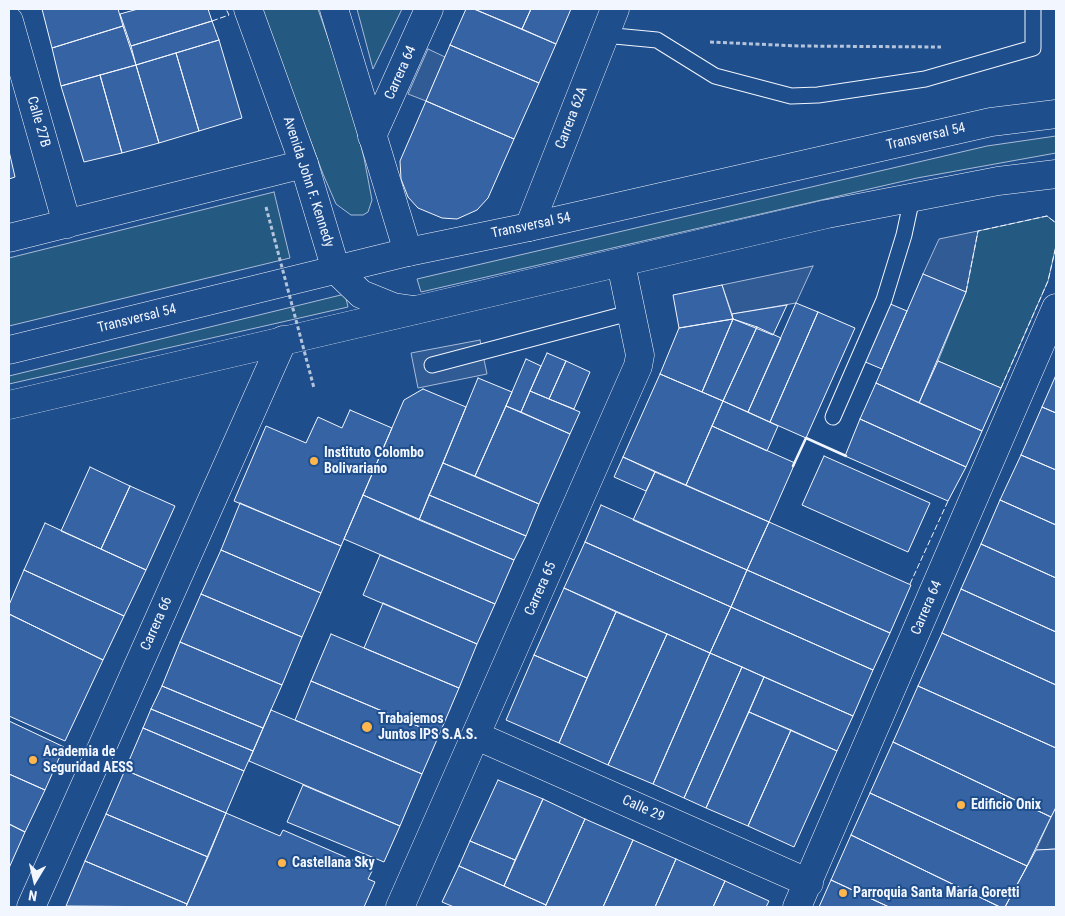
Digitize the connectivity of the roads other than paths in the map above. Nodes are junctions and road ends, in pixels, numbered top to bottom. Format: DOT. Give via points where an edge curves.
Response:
graph roads {
  1 [pos="248,9"];
  2 [pos="334,9"];
  3 [pos="429,9"];
  4 [pos="615,9"];
  5 [pos="1033,9"];
  6 [pos="9,21"];
  7 [pos="604,35"];
  8 [pos="1056,114"];
  9 [pos="372,136"];
  10 [pos="304,164"];
  11 [pos="1056,174"];
  12 [pos="912,198"];
  13 [pos="67,224"];
  14 [pos="529,227"];
  15 [pos="9,238"];
  16 [pos="408,252"];
  17 [pos="621,264"];
  18 [pos="336,270"];
  19 [pos="1056,308"];
  20 [pos="414,310"];
  21 [pos="633,312"];
  22 [pos="283,340"];
  23 [pos="9,350"];
  24 [pos="432,365"];
  25 [pos="9,405"];
  26 [pos="833,417"];
  27 [pos="477,736"];
  28 [pos="809,883"];
  29 [pos="31,907"];
  30 [pos="400,907"];
  31 [pos="797,907"];
  1 -- 10 [label="street, Avenida John F. Kennedy"];
  2 -- 9 [label="street"];
  3 -- 9 [label="street, Carrera 64"];
  4 -- 7 [label="street, Carrera 62A"];
  5 -- 7 [label="lane" via="1033,48 926,79 818,95 791,96 715,76 657,40"];
  6 -- 13 [label="street, Calle 27B"];
  7 -- 14 [label="street, Carrera 62A"];
  8 -- 14 [label="street, Transversal 54" via="991,122"];
  9 -- 16 [label="street"];
  10 -- 13 [label="street"];
  10 -- 18 [label="street, Avenida John F. Kennedy"];
  11 -- 12 [label="street" via="998,181"];
  12 -- 17 [label="street" via="827,214"];
  12 -- 26 [label="lane" via="884,300"];
  13 -- 15 [label="street"];
  14 -- 16 [label="street, Transversal 54"];
  16 -- 18 [label="street, Transversal 54"];
  17 -- 20 [label="street"];
  17 -- 21 [label="street, Carrera 65"];
  18 -- 20 [label="street, Avenida John F. Kennedy" via="361,294 393,307"];
  18 -- 23 [label="street, Transversal 54"];
  19 -- 28 [label="street, Carrera 64"];
  20 -- 22 [label="street"];
  21 -- 24 [label="lane"];
  21 -- 27 [label="street, Carrera 65" via="640,355 638,366"];
  22 -- 25 [label="street"];
  22 -- 29 [label="street, Carrera 66"];
  27 -- 28 [label="street, Calle 29"];
  27 -- 30 [label="street, Carrera 65"];
  28 -- 31 [label="street, Carrera 64"];
}
